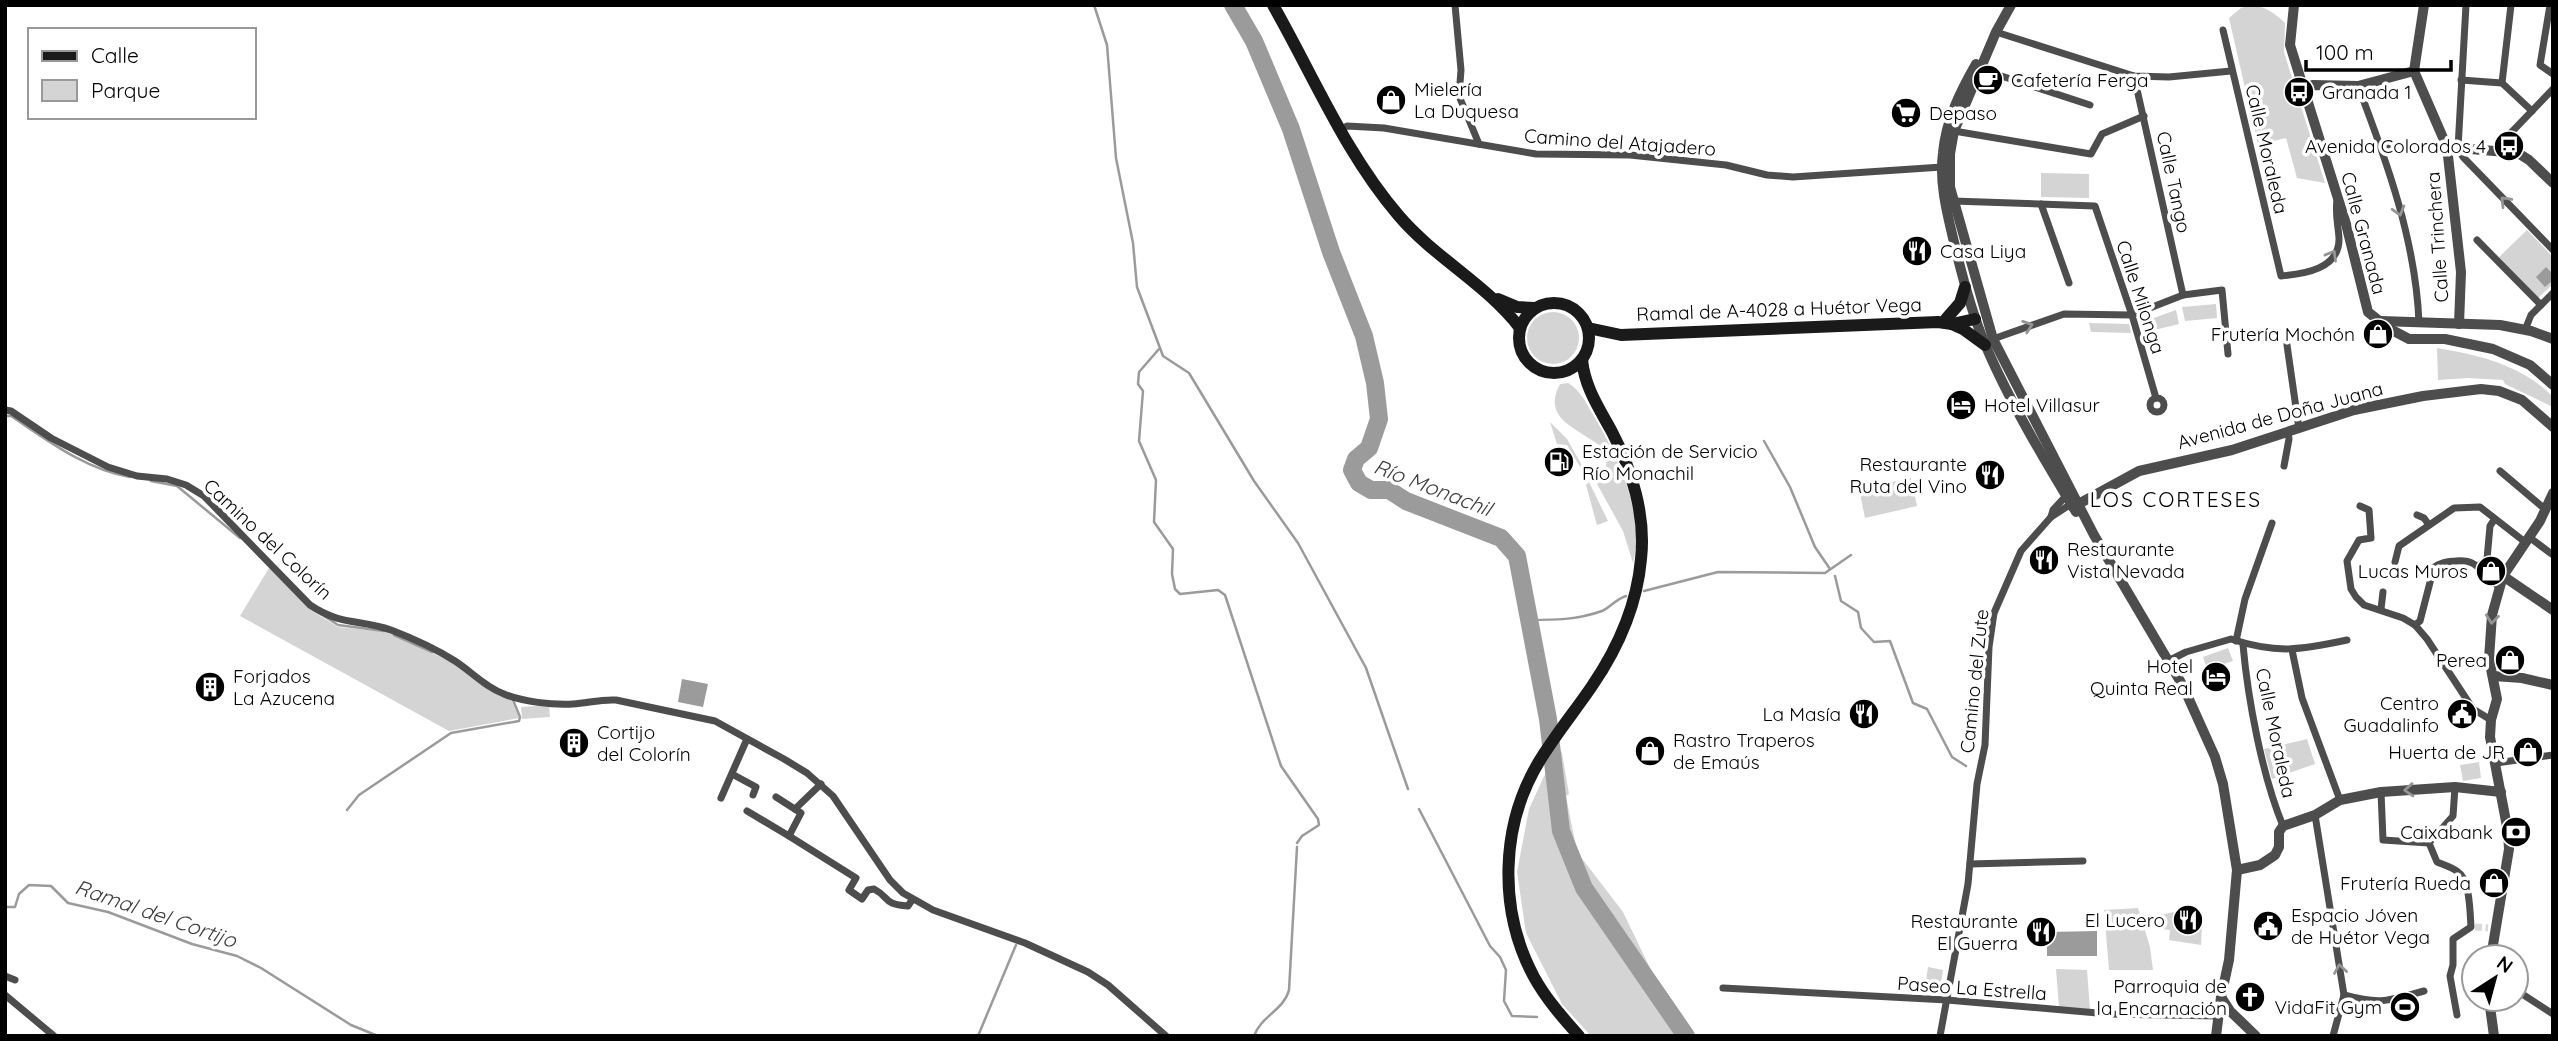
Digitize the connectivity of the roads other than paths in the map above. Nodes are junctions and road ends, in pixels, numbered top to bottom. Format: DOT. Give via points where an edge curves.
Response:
graph roads {
  1 [pos="1273,5"];
  2 [pos="1455,5"];
  3 [pos="2011,5"];
  4 [pos="2294,5"];
  5 [pos="2424,5"];
  6 [pos="2466,5"];
  7 [pos="2511,5"];
  8 [pos="2550,5"];
  9 [pos="2223,30"];
  10 [pos="1996,32"];
  11 [pos="1980,69"];
  12 [pos="2231,71"];
  13 [pos="2414,71"];
  14 [pos="2553,74"];
  15 [pos="2134,76"];
  16 [pos="2461,80"];
  17 [pos="2502,83"];
  18 [pos="2358,86"];
  19 [pos="2305,88"];
  20 [pos="2553,89"];
  21 [pos="1958,96"];
  22 [pos="2090,105"];
  23 [pos="2532,111"];
  24 [pos="2144,116"];
  25 [pos="1339,130"];
  26 [pos="1954,131"];
  27 [pos="1479,145"];
  28 [pos="2380,145"];
  29 [pos="2453,148"];
  30 [pos="2502,152"];
  31 [pos="1942,167"];
  32 [pos="2553,183"];
  33 [pos="1944,194"];
  34 [pos="2337,198"];
  35 [pos="1954,201"];
  36 [pos="2040,204"];
  37 [pos="1961,232"];
  38 [pos="2476,240"];
  39 [pos="2553,250"];
  40 [pos="2069,283"];
  41 [pos="1965,287"];
  42 [pos="2553,293"];
  43 [pos="2183,295"];
  44 [pos="1494,297"];
  45 [pos="2541,304"];
  46 [pos="1535,308"];
  47 [pos="2132,315"];
  48 [pos="1975,319"];
  49 [pos="2378,321"];
  50 [pos="1945,322"];
  51 [pos="2419,324"];
  52 [pos="2459,324"];
  53 [pos="1520,328"];
  54 [pos="1588,328"];
  55 [pos="2525,330"];
  56 [pos="1621,335"];
  57 [pos="2553,339"];
  58 [pos="1989,342"];
  59 [pos="1589,344"];
  60 [pos="2287,345"];
  61 [pos="2228,354"];
  62 [pos="1582,359"];
  63 [pos="1564,372"];
  64 [pos="2553,386"];
  65 [pos="2017,398"];
  66 [pos="2155,398"];
  67 [pos="1592,399"];
  68 [pos="5,410"];
  69 [pos="2539,415"];
  70 [pos="2553,418"];
  71 [pos="2553,427"];
  72 [pos="2293,431"];
  73 [pos="2284,466"];
  74 [pos="2500,471"];
  75 [pos="2553,493"];
  76 [pos="2089,498"];
  77 [pos="2072,503"];
  78 [pos="2360,506"];
  79 [pos="2546,510"];
  80 [pos="2417,515"];
  81 [pos="2494,520"];
  82 [pos="2272,523"];
  83 [pos="2429,525"];
  84 [pos="2094,535"];
  85 [pos="2527,540"];
  86 [pos="2553,555"];
  87 [pos="2395,562"];
  88 [pos="2478,566"];
  89 [pos="2501,581"];
  90 [pos="2383,592"];
  91 [pos="2381,610"];
  92 [pos="2553,610"];
  93 [pos="2415,625"];
  94 [pos="2347,640"];
  95 [pos="2240,643"];
  96 [pos="2292,650"];
  97 [pos="2170,660"];
  98 [pos="2493,676"];
  99 [pos="2553,685"];
  100 [pos="2491,720"];
  101 [pos="747,739"];
  102 [pos="2553,755"];
  103 [pos="2496,763"];
  104 [pos="732,774"];
  105 [pos="821,784"];
  106 [pos="2455,787"];
  107 [pos="2381,792"];
  108 [pos="2501,792"];
  109 [pos="753,795"];
  110 [pos="776,797"];
  111 [pos="721,798"];
  112 [pos="2340,800"];
  113 [pos="795,809"];
  114 [pos="747,811"];
  115 [pos="2315,815"];
  116 [pos="2283,826"];
  117 [pos="789,836"];
  118 [pos="2429,843"];
  119 [pos="2083,861"];
  120 [pos="1970,864"];
  121 [pos="2237,870"];
  122 [pos="912,900"];
  123 [pos="2491,943"];
  124 [pos="5,976"];
  125 [pos="15,981"];
  126 [pos="1723,988"];
  127 [pos="2424,991"];
  128 [pos="5,995"];
  129 [pos="2344,995"];
  130 [pos="2221,997"];
  131 [pos="2530,999"];
  132 [pos="1947,1000"];
  133 [pos="2490,1013"];
  134 [pos="2553,1014"];
  135 [pos="2457,1015"];
  136 [pos="2218,1016"];
  137 [pos="54,1036"];
  138 [pos="1166,1036"];
  139 [pos="1579,1036"];
  140 [pos="1940,1036"];
  141 [pos="2216,1036"];
  142 [pos="2256,1036"];
  143 [pos="2333,1036"];
  144 [pos="2494,1036"];
  1 -- 25 [label="main road"];
  2 -- 27 [label="street" via="1459,96"];
  3 -- 10 [label="street"];
  4 -- 19 [label="street, Calle Granada" via="2290,45"];
  5 -- 13 [label="street"];
  6 -- 16 [label="street"];
  7 -- 17 [label="street"];
  8 -- 14 [label="street" via="2540,65"];
  9 -- 12 [label="street, Calle Moraleda"];
  10 -- 11 [label="street"];
  10 -- 15 [label="street"];
  10 -- 21 [label="street"];
  11 -- 22 [label="street"];
  11 -- 26 [label="street"];
  12 -- 15 [label="street"];
  12 -- 34 [label="street, Calle Moraleda, one-way" via="2281,276 2302,274 2326,265 2335,256"];
  13 -- 18 [label="street"];
  13 -- 29 [label="street, Calle Trinchera"];
  15 -- 24 [label="street, Calle Tango"];
  16 -- 17 [label="street"];
  16 -- 29 [label="street"];
  17 -- 23 [label="street"];
  18 -- 19 [label="street"];
  18 -- 28 [label="street"];
  19 -- 34 [label="street, Calle Granada"];
  20 -- 23 [label="street"];
  21 -- 26 [label="street"];
  21 -- 31 [label="street"];
  23 -- 30 [label="street" via="2505,139"];
  24 -- 26 [label="street" via="2102,134 2091,154"];
  24 -- 43 [label="street, Calle Tango"];
  25 -- 27 [label="street, Camino del Atajadero" via="1347,126 1384,128"];
  25 -- 44 [label="main road" via="1366,176 1400,218 1438,255"];
  26 -- 35 [label="street" via="1949,172"];
  27 -- 31 [label="street, Camino del Atajadero" via="1536,154 1685,160 1767,176"];
  28 -- 29 [label="street"];
  28 -- 51 [label="street, one-way" via="2418,286"];
  29 -- 30 [label="street"];
  39 -- 29 [label="street, one-way"];
  29 -- 52 [label="street, Calle Trinchera" via="2461,272"];
  30 -- 32 [label="street" via="2518,153"];
  31 -- 33 [label="street"];
  33 -- 35 [label="street"];
  33 -- 41 [label="street"];
  34 -- 49 [label="street, Calle Granada" via="2367,309"];
  35 -- 36 [label="street"];
  35 -- 37 [label="street"];
  36 -- 40 [label="street"];
  36 -- 47 [label="street, Calle Milonga" via="2095,206"];
  37 -- 48 [label="street" via="1959,243 1977,306"];
  37 -- 58 [label="street"];
  38 -- 45 [label="street"];
  41 -- 48 [label="street"];
  41 -- 50 [label="main road" via="1960,303"];
  42 -- 45 [label="street"];
  43 -- 47 [label="street"];
  43 -- 61 [label="street" via="2222,290"];
  44 -- 46 [label="main road" via="1517,307"];
  44 -- 53 [label="main road"];
  45 -- 55 [label="street"];
  46 -- 53 [label="main road"];
  46 -- 54 [label="main road" via="1560,303 1572,308"];
  58 -- 47 [label="street, one-way" via="2064,314"];
  47 -- 66 [label="street, Calle Milonga"];
  48 -- 50 [label="main road, Ramal de A-4028 a Huétor Vega"];
  48 -- 58 [label="street"];
  49 -- 51 [label="street"];
  49 -- 64 [label="street, Calle Granada" via="2409,338 2445,339 2493,349 2530,365"];
  50 -- 56 [label="main road, Ramal de A-4028 a Huétor Vega"];
  50 -- 58 [label="main road"];
  51 -- 52 [label="street"];
  52 -- 55 [label="street"];
  53 -- 63 [label="main road" via="1520,349 1531,366 1550,374"];
  54 -- 56 [label="main road, Ramal de A-4028 a Huétor Vega"];
  54 -- 59 [label="main road"];
  55 -- 57 [label="street"];
  56 -- 59 [label="main road, Ramal de A-4028 a Huétor Vega"];
  58 -- 65 [label="street"];
  59 -- 62 [label="main road"];
  60 -- 72 [label="street"];
  62 -- 63 [label="main road"];
  62 -- 67 [label="main road"];
  63 -- 67 [label="main road"];
  65 -- 77 [label="street"];
  65 -- 77 [label="street" via="2043,456 2051,461"];
  67 -- 139 [label="main road" via="1613,433 1636,491 1642,523 1641,559 1633,604 1612,653 1558,731 1523,793 1514,822 1508,883 1520,947 1557,1012"];
  68 -- 101 [label="street, Camino del Colorín" via="108,467 186,485 204,496 319,611 345,622 392,631 452,659 504,694 555,704 616,699 715,721"];
  69 -- 70 [label="street, Avenida de Doña Juana"];
  69 -- 71 [label="street, Avenida de Doña Juana"];
  69 -- 72 [label="street, Avenida de Doña Juana" via="2522,400 2481,389 2354,410"];
  72 -- 73 [label="street"];
  72 -- 76 [label="street, Avenida de Doña Juana" via="2139,471"];
  74 -- 79 [label="street"];
  75 -- 79 [label="street"];
  76 -- 77 [label="street, Avenida de Doña Juana"];
  76 -- 84 [label="street" via="2086,505"];
  77 -- 84 [label="street"];
  77 -- 120 [label="street, Camino del Zute" via="2052,517 2021,551 1994,613 1985,745"];
  78 -- 91 [label="street" via="2369,510 2371,538 2359,540 2347,561 2351,589 2364,605"];
  79 -- 85 [label="street"];
  80 -- 83 [label="street"];
  81 -- 83 [label="street" via="2480,507 2454,508"];
  81 -- 85 [label="street"];
  81 -- 88 [label="street" via="2487,559"];
  82 -- 95 [label="street, Calle Moraleda" via="2245,598"];
  83 -- 87 [label="street" via="2399,546"];
  84 -- 97 [label="street"];
  85 -- 86 [label="street"];
  85 -- 89 [label="street"];
  88 -- 89 [label="street" via="2488,580"];
  88 -- 93 [label="street" via="2469,560 2434,567 2420,621"];
  89 -- 92 [label="street"];
  89 -- 98 [label="street, one-way" via="2491,626"];
  90 -- 91 [label="street"];
  91 -- 93 [label="street"];
  93 -- 100 [label="street" via="2473,709"];
  94 -- 96 [label="street"];
  95 -- 96 [label="street"];
  95 -- 97 [label="street" via="2231,639"];
  95 -- 116 [label="street, Calle Moraleda" via="2273,802"];
  96 -- 112 [label="street" via="2302,698"];
  97 -- 121 [label="street" via="2215,757"];
  98 -- 99 [label="street"];
  98 -- 100 [label="street" via="2497,699"];
  100 -- 103 [label="street"];
  101 -- 104 [label="street"];
  101 -- 105 [label="street, Camino del Colorín"];
  102 -- 103 [label="street"];
  103 -- 108 [label="street"];
  104 -- 109 [label="street" via="756,787"];
  104 -- 111 [label="street"];
  105 -- 113 [label="street"];
  105 -- 122 [label="street, Camino del Colorín" via="890,880"];
  106 -- 107 [label="street, one-way"];
  106 -- 108 [label="street"];
  106 -- 118 [label="street" via="2453,816"];
  107 -- 112 [label="street"];
  107 -- 118 [label="street" via="2383,839"];
  108 -- 123 [label="street" via="2509,849"];
  110 -- 113 [label="street"];
  112 -- 115 [label="street"];
  113 -- 117 [label="street" via="801,813"];
  114 -- 117 [label="street"];
  115 -- 116 [label="street"];
  129 -- 115 [label="street, one-way"];
  116 -- 121 [label="street" via="2275,855"];
  117 -- 122 [label="street" via="856,878 849,890 862,899 868,890 874,890 895,905 908,906"];
  118 -- 135 [label="street" via="2437,862 2464,877 2473,927 2453,939 2454,965 2449,976"];
  119 -- 120 [label="street"];
  120 -- 132 [label="street, Camino del Zute"];
  121 -- 130 [label="street"];
  122 -- 138 [label="street" via="1088,972"];
  124 -- 125 [label="street"];
  126 -- 132 [label="street, Paseo La Estrella"];
  127 -- 129 [label="street" via="2384,1002"];
  128 -- 137 [label="street"];
  129 -- 143 [label="street"];
  130 -- 136 [label="street"];
  130 -- 142 [label="street"];
  131 -- 134 [label="street"];
  132 -- 136 [label="street, Paseo La Estrella" via="2109,1014"];
  132 -- 140 [label="street, Camino del Zute"];
  133 -- 144 [label="street"];
  136 -- 141 [label="street"];
}
